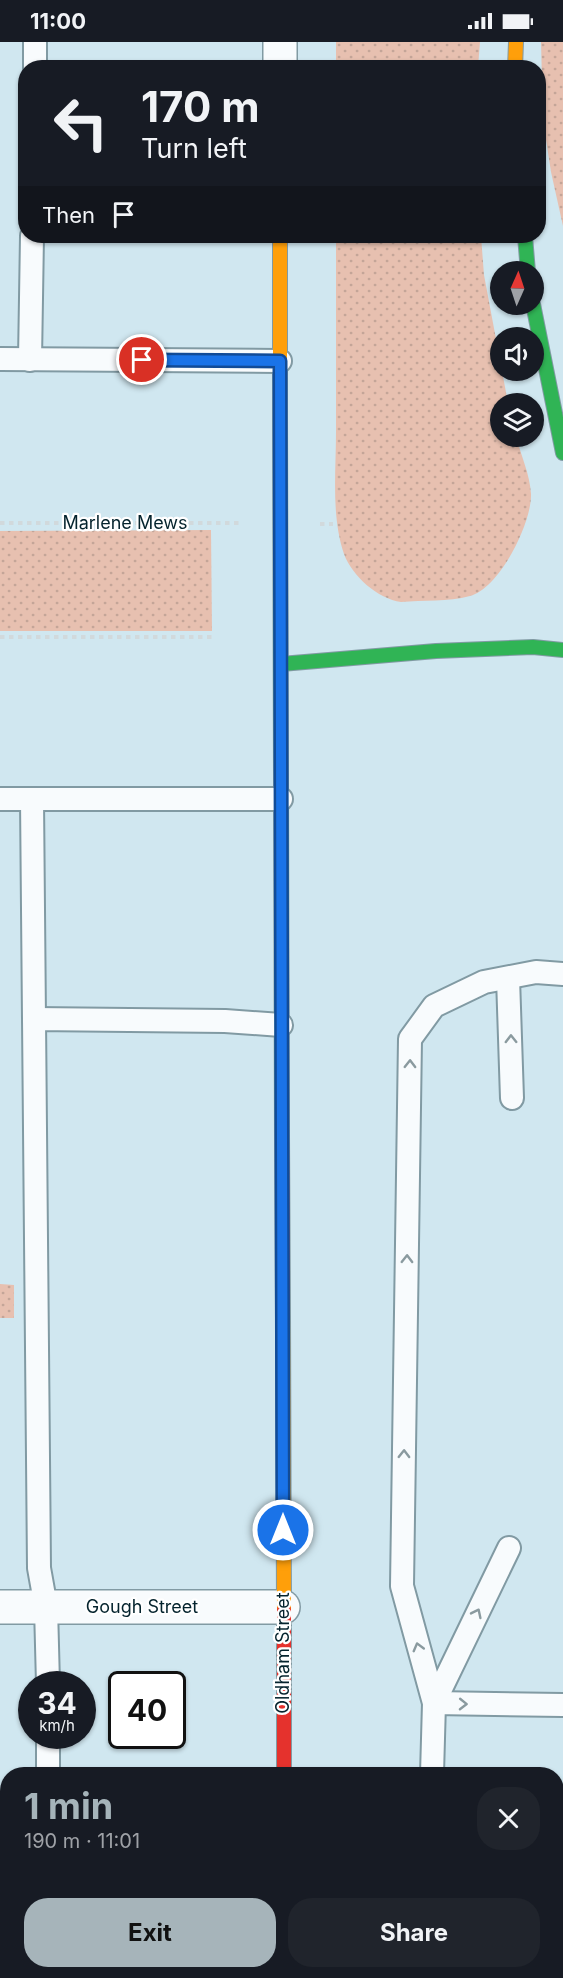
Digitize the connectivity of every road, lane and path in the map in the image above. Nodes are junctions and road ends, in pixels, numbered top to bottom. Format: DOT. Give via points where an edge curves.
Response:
graph roads {
  1 [pos="35,42"];
  2 [pos="280,42"];
  3 [pos="516,42"];
  4 [pos="35,60"];
  5 [pos="280,60"];
  6 [pos="515,60"];
  7 [pos="32,243"];
  8 [pos="280,243"];
  9 [pos="526,243"];
  10 [pos="527,261"];
  11 [pos="535,315"];
  12 [pos="0,360"];
  13 [pos="30,360"];
  14 [pos="280,361"];
  15 [pos="563,453"];
  16 [pos="250,522"];
  17 [pos="0,524"];
  18 [pos="0,637"];
  19 [pos="216,637"];
  20 [pos="563,650"];
  21 [pos="281,664"];
  22 [pos="281,798"];
  23 [pos="0,799"];
  24 [pos="32,799"];
  25 [pos="563,974"];
  26 [pos="508,978"];
  27 [pos="34,1020"];
  28 [pos="282,1025"];
  29 [pos="512,1098"];
  30 [pos="509,1548"];
  31 [pos="0,1607"];
  32 [pos="46,1607"];
  33 [pos="283,1607"];
  34 [pos="48,1671"];
  35 [pos="434,1703"];
  36 [pos="563,1705"];
  37 [pos="48,1749"];
  38 [pos="48,1767"];
  39 [pos="284,1767"];
  40 [pos="432,1767"];
  1 -- 4 [label="lane"];
  2 -- 5 [label="street"];
  3 -- 6 [label="street"];
  7 -- 13 [label="lane"];
  8 -- 14 [label="street, Oldham Street"];
  9 -- 10 [label="street"];
  11 -- 15 [label="street"];
  12 -- 13 [label="lane"];
  13 -- 14 [label="lane"];
  14 -- 21 [label="street, Oldham Street"];
  16 -- 17 [label="path, Marlene Mews"];
  18 -- 19 [label="path"];
  20 -- 21 [label="street" via="533,647 446,651"];
  21 -- 22 [label="street, Oldham Street"];
  22 -- 24 [label="lane"];
  22 -- 28 [label="street, Oldham Street"];
  23 -- 24 [label="lane"];
  24 -- 27 [label="lane"];
  25 -- 26 [label="lane" via="536,972"];
  29 -- 26 [label="lane, one-way"];
  35 -- 26 [label="lane, one-way" via="402,1586 410,1039 434,1006 484,982"];
  27 -- 28 [label="lane"];
  27 -- 32 [label="lane" via="39,1568"];
  28 -- 33 [label="street, Oldham Street"];
  35 -- 30 [label="lane, one-way"];
  31 -- 32 [label="street, Gough Street"];
  32 -- 33 [label="street, Gough Street"];
  32 -- 34 [label="lane"];
  33 -- 39 [label="street, Oldham Street"];
  35 -- 36 [label="lane, one-way"];
  35 -- 40 [label="lane"];
  37 -- 38 [label="lane"];
}
